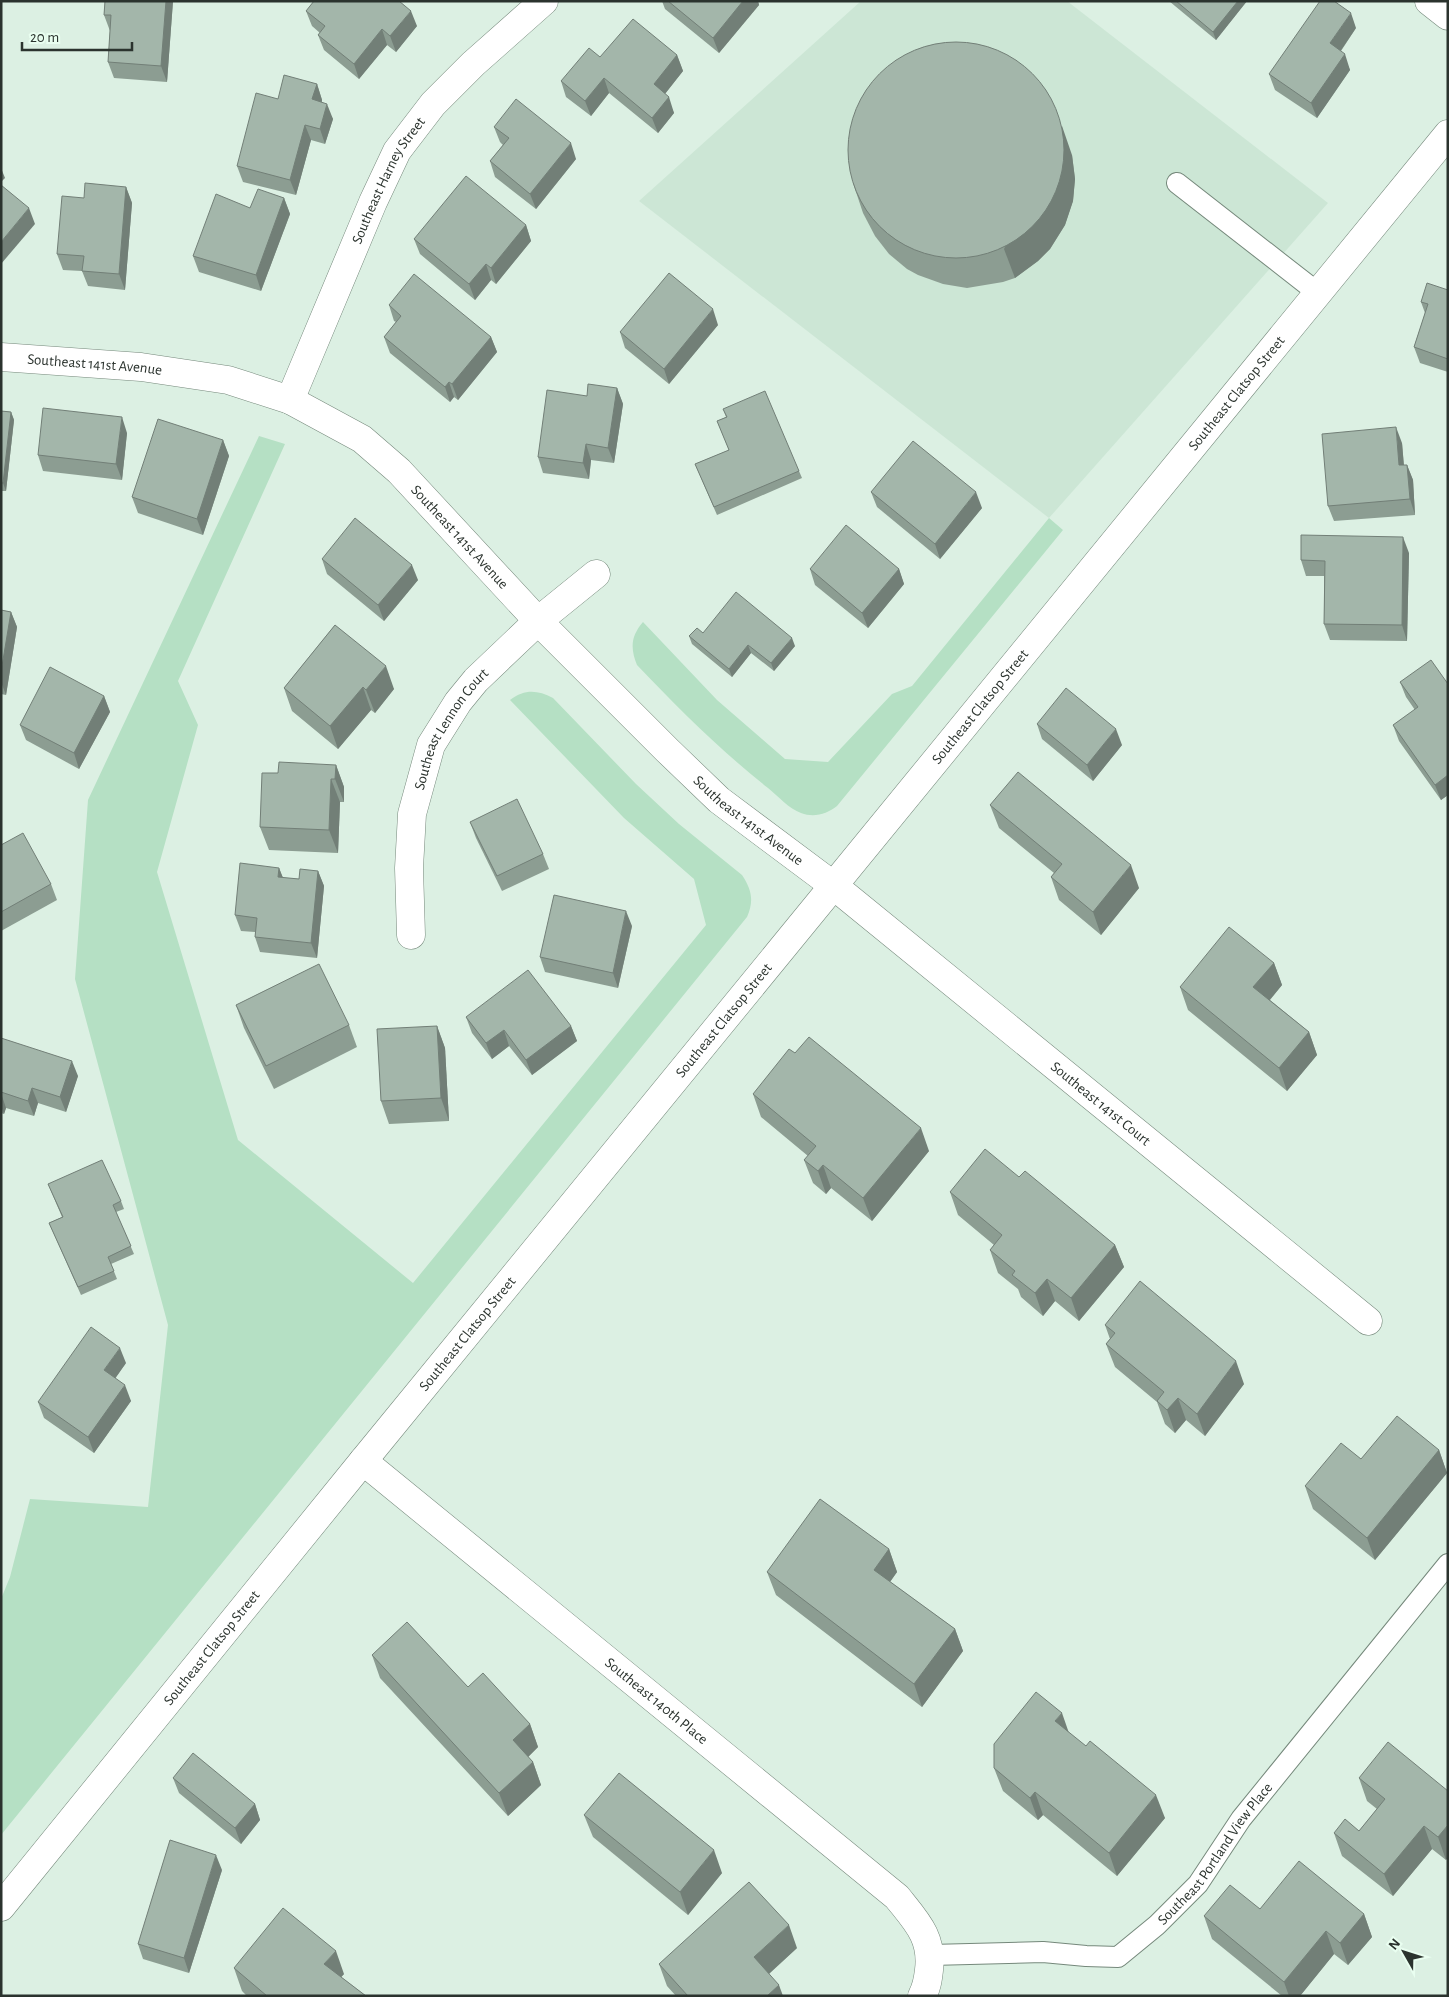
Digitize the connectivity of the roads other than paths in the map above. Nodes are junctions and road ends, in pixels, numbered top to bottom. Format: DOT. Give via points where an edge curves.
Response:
graph roads {
  1 [pos="544,1"];
  2 [pos="1429,1"];
  3 [pos="1448,16"];
  4 [pos="1448,134"];
  5 [pos="1178,183"];
  6 [pos="1318,293"];
  7 [pos="1,357"];
  8 [pos="290,400"];
  9 [pos="596,574"];
  10 [pos="538,621"];
  11 [pos="834,886"];
  12 [pos="412,935"];
  13 [pos="1368,1321"];
  14 [pos="363,1461"];
  15 [pos="1448,1564"];
  16 [pos="1,1907"];
  17 [pos="931,1955"];
  18 [pos="922,1996"];
  1 -- 8 [label="street, Southeast Harney Street" via="433,104 397,151 372,202"];
  2 -- 3 [label="street"];
  4 -- 6 [label="street, Southeast Clatsop Street"];
  5 -- 6 [label="lane"];
  6 -- 11 [label="street, Southeast Clatsop Street"];
  7 -- 8 [label="street, Southeast 141st Avenue" via="141,367 228,380"];
  8 -- 10 [label="street, Southeast 141st Avenue" via="362,439 399,471"];
  9 -- 10 [label="street, Southeast Lennon Court"];
  10 -- 11 [label="street, Southeast 141st Avenue" via="719,800"];
  10 -- 12 [label="street, Southeast Lennon Court" via="476,680 431,745 412,814 409,868"];
  11 -- 13 [label="street, Southeast 141st Court"];
  11 -- 14 [label="street, Southeast Clatsop Street"];
  14 -- 16 [label="street, Southeast Clatsop Street"];
  14 -- 17 [label="street, Southeast 140th Place" via="898,1897 924,1931"];
  15 -- 17 [label="lane, Southeast Portland View Place" via="1241,1819 1198,1884 1157,1925 1118,1957 1043,1952"];
  17 -- 18 [label="street"];
}
